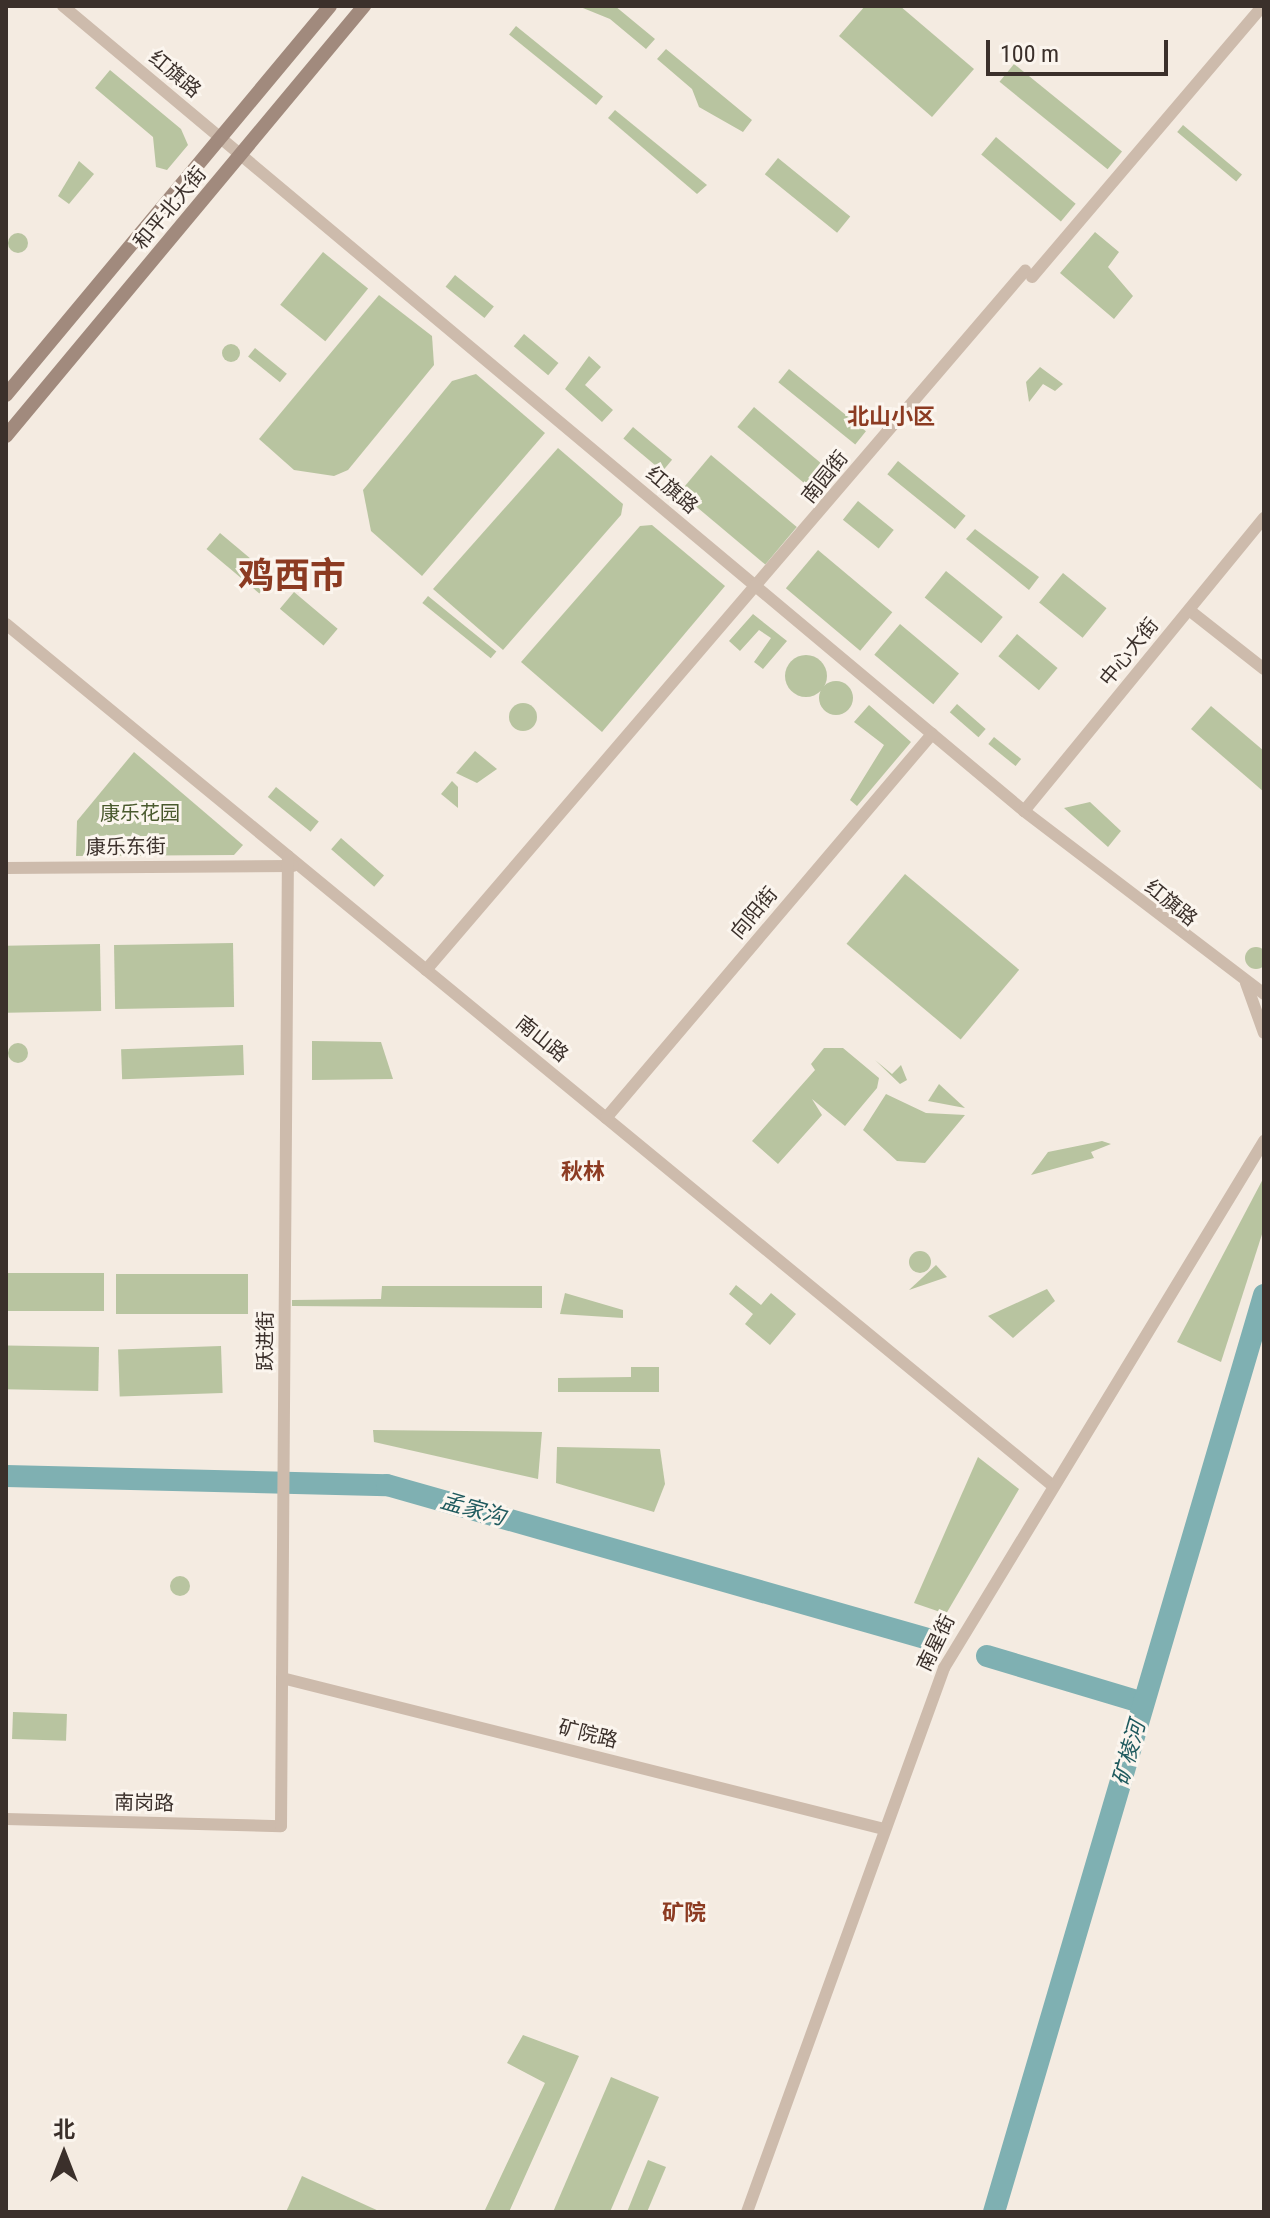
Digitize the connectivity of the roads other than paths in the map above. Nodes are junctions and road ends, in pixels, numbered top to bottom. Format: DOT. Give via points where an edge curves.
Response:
graph roads {
  1 [pos="63,6"];
  2 [pos="330,6"];
  3 [pos="364,6"];
  4 [pos="1263,6"];
  5 [pos="220,137"];
  6 [pos="241,155"];
  7 [pos="6,395"];
  8 [pos="6,436"];
  9 [pos="1264,518"];
  10 [pos="759,589"];
  11 [pos="1189,610"];
  12 [pos="6,624"];
  13 [pos="1264,669"];
  14 [pos="932,734"];
  15 [pos="1024,811"];
  16 [pos="292,863"];
  17 [pos="6,868"];
  18 [pos="426,970"];
  19 [pos="1246,983"];
  20 [pos="1264,994"];
  21 [pos="1264,1033"];
  22 [pos="606,1118"];
  23 [pos="1264,1141"];
  24 [pos="1053,1486"];
  25 [pos="282,1678"];
  26 [pos="6,1819"];
  27 [pos="281,1826"];
  28 [pos="884,1829"];
  29 [pos="747,2212"];
  1 -- 5 [label="street, 红旗路"];
  2 -- 5 [label="main road, 和平北大街"];
  3 -- 6 [label="main road, 和平北大街"];
  4 -- 10 [label="street, 南园街" via="1163,127 921,391"];
  5 -- 6 [label="street, 红旗路"];
  5 -- 7 [label="main road, 和平北大街"];
  6 -- 8 [label="main road, 和平北大街"];
  6 -- 10 [label="street, 红旗路"];
  9 -- 11 [label="street, 中心大街"];
  10 -- 14 [label="street, 红旗路"];
  10 -- 18 [label="street, 南园街"];
  11 -- 13 [label="street"];
  11 -- 15 [label="street, 中心大街"];
  12 -- 16 [label="street, 南山路"];
  14 -- 15 [label="street, 红旗路"];
  14 -- 22 [label="street, 向阳街"];
  15 -- 19 [label="street, 红旗路"];
  16 -- 17 [label="street, 康乐东街"];
  16 -- 18 [label="street, 南山路"];
  16 -- 25 [label="street, 跃进街"];
  18 -- 22 [label="street, 南山路"];
  19 -- 20 [label="street, 红旗路"];
  19 -- 21 [label="street"];
  22 -- 24 [label="street, 南山路"];
  23 -- 24 [label="street, 南星街"];
  24 -- 28 [label="street, 南星街" via="944,1668"];
  25 -- 27 [label="street, 跃进街"];
  25 -- 28 [label="street, 矿院路"];
  26 -- 27 [label="street, 南岗路"];
  28 -- 29 [label="street, 南星街"];
}
